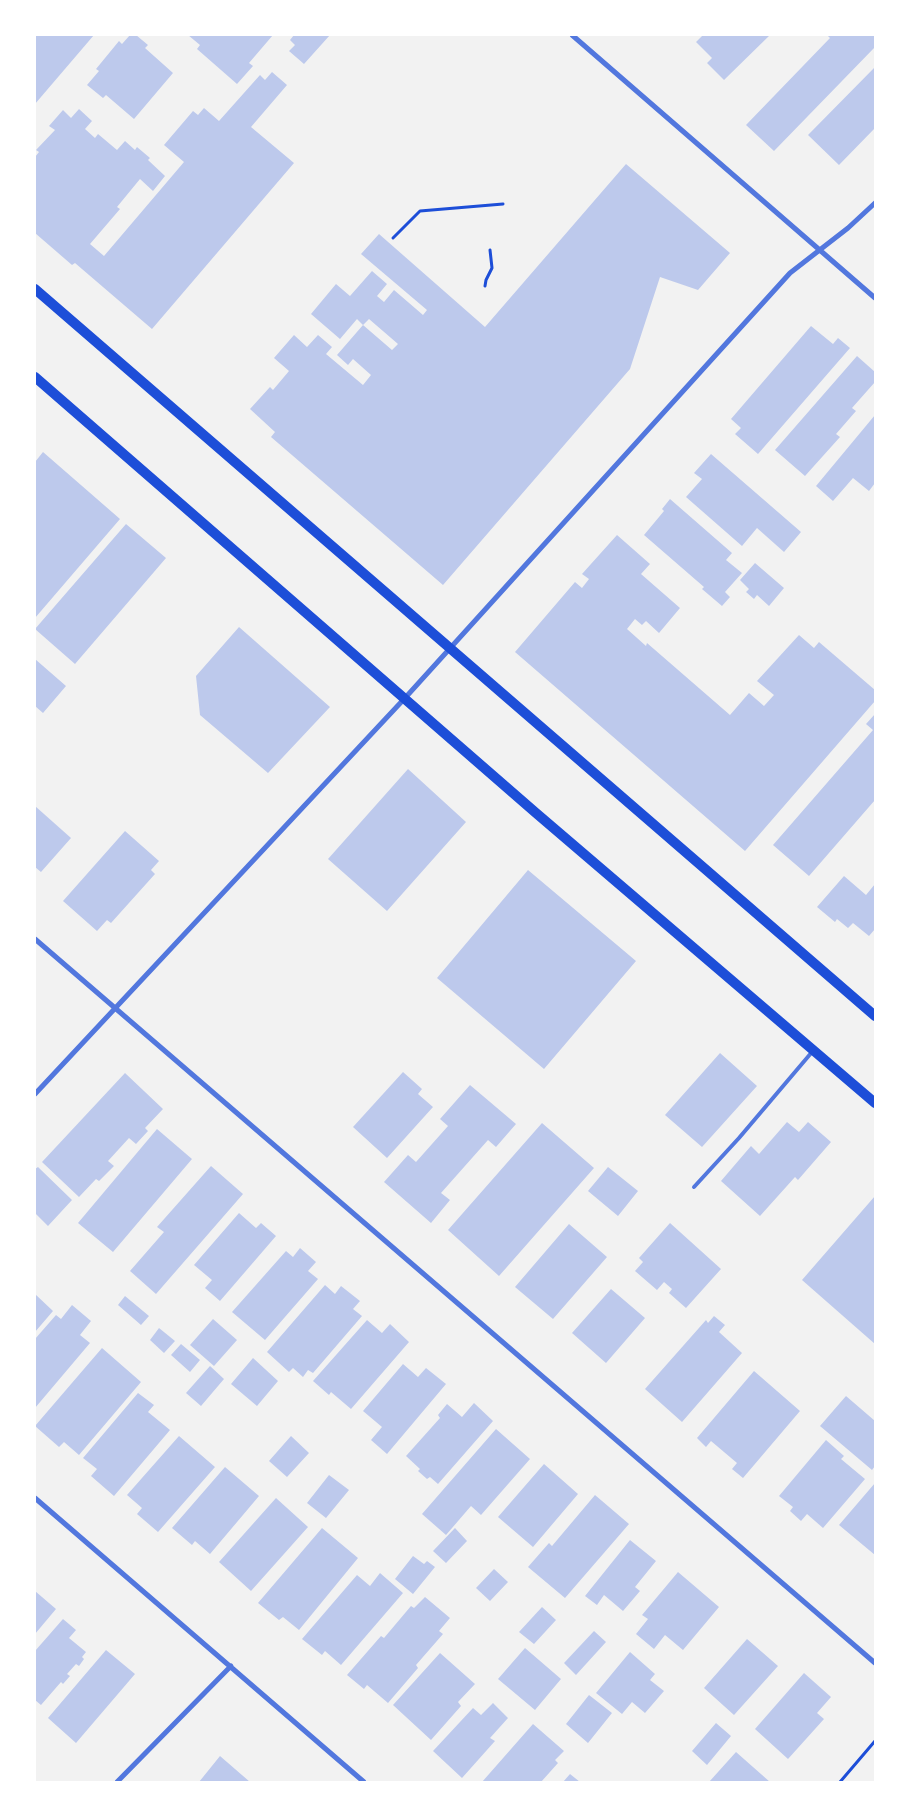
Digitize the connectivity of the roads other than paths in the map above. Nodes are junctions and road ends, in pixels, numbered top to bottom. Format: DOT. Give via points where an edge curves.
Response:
graph roads {
  1 [pos="572,35"];
  2 [pos="875,203"];
  3 [pos="820,251"];
  4 [pos="35,290"];
  5 [pos="875,298"];
  6 [pos="35,378"];
  7 [pos="450,649"];
  8 [pos="405,698"];
  9 [pos="35,939"];
  10 [pos="116,1008"];
  11 [pos="875,1016"];
  12 [pos="813,1050"];
  13 [pos="35,1094"];
  14 [pos="875,1103"];
  15 [pos="694,1187"];
  16 [pos="35,1498"];
  17 [pos="875,1663"];
  18 [pos="231,1666"];
  19 [pos="118,1782"];
  20 [pos="364,1782"];
  1 -- 3 [label="street"];
  2 -- 3 [label="street"];
  3 -- 5 [label="street"];
  3 -- 7 [label="street" via="790,274"];
  4 -- 7 [label="main road"];
  6 -- 8 [label="main road"];
  7 -- 8 [label="street"];
  7 -- 11 [label="main road"];
  8 -- 10 [label="street"];
  8 -- 12 [label="main road"];
  9 -- 10 [label="street"];
  10 -- 13 [label="street"];
  10 -- 17 [label="street"];
  12 -- 14 [label="main road"];
  12 -- 15 [label="lane"];
  16 -- 18 [label="street"];
  18 -- 19 [label="street"];
  18 -- 20 [label="street"];
}
